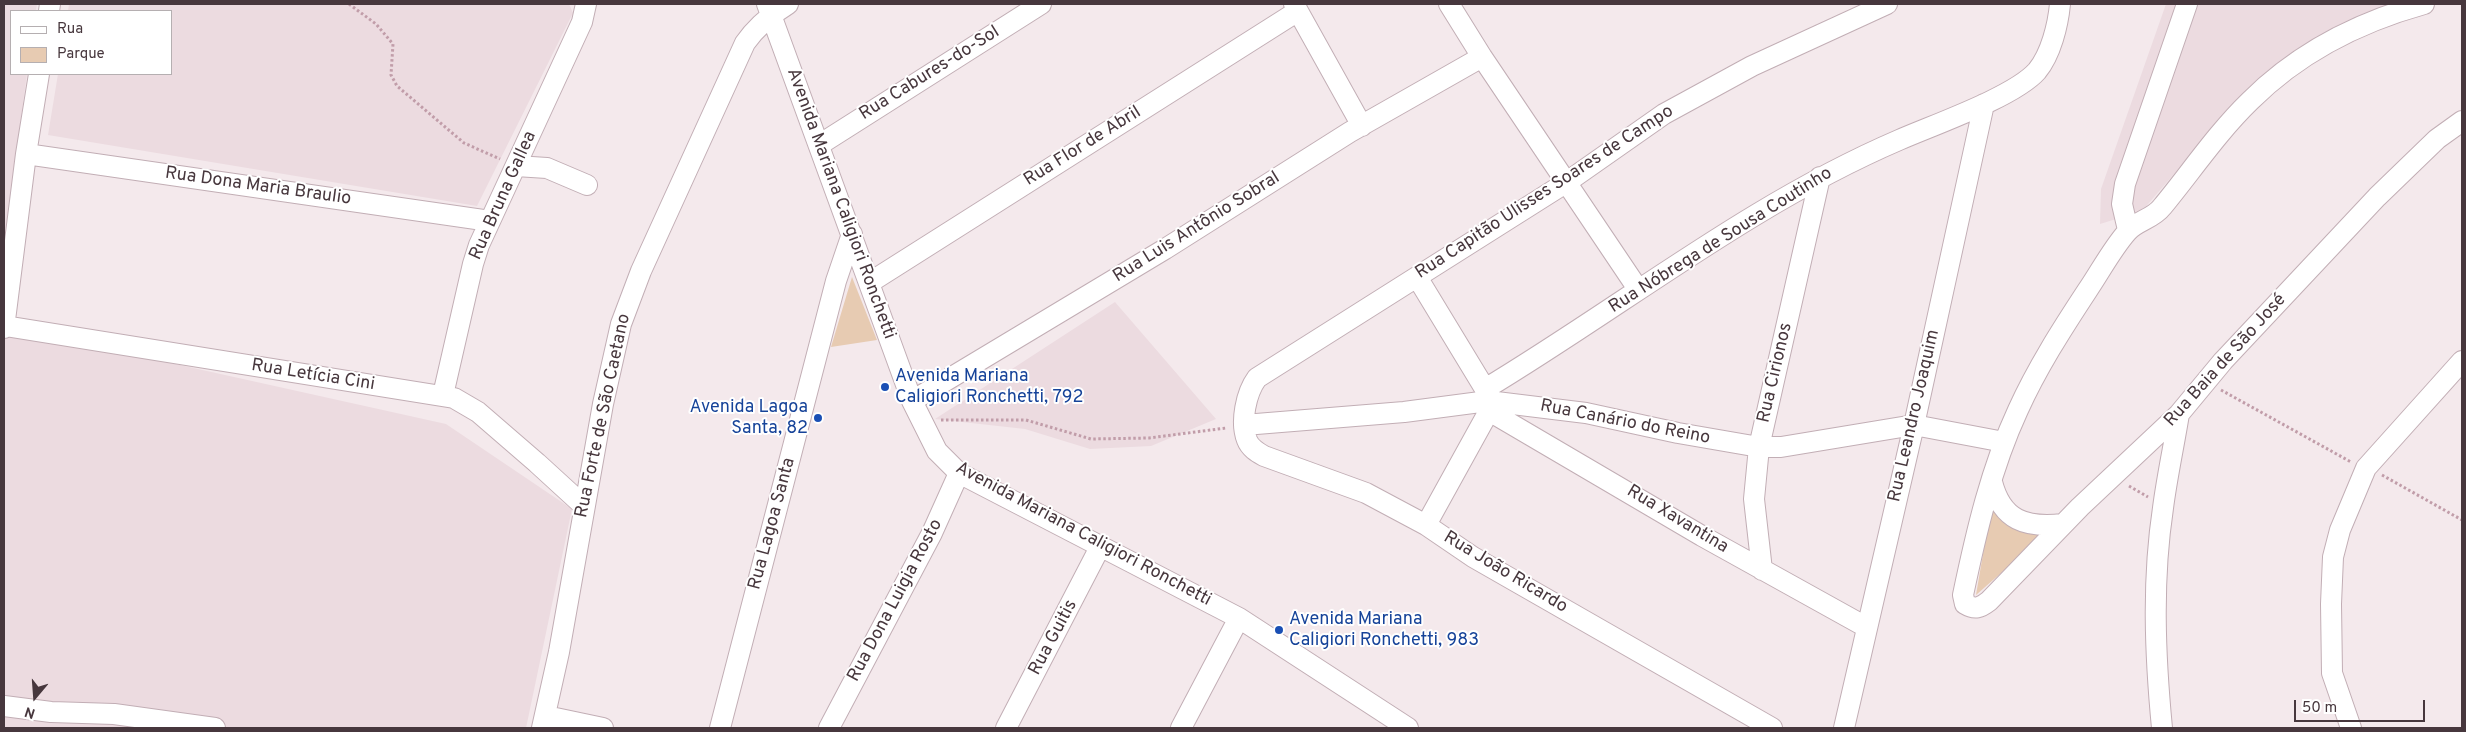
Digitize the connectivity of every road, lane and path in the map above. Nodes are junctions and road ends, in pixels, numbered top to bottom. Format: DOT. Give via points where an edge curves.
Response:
graph roads {
  1 [pos="349,4"];
  2 [pos="586,4"];
  3 [pos="788,4"];
  4 [pos="1041,4"];
  5 [pos="1449,4"];
  6 [pos="1888,4"];
  7 [pos="2060,4"];
  8 [pos="2187,4"];
  9 [pos="2424,4"];
  10 [pos="1296,7"];
  11 [pos="769,9"];
  12 [pos="1482,57"];
  13 [pos="39,75"];
  14 [pos="1984,104"];
  15 [pos="2462,121"];
  16 [pos="1362,126"];
  17 [pos="818,145"];
  18 [pos="26,154"];
  19 [pos="516,166"];
  20 [pos="1820,177"];
  21 [pos="1567,182"];
  22 [pos="587,185"];
  23 [pos="490,221"];
  24 [pos="2128,230"];
  25 [pos="852,234"];
  26 [pos="1417,277"];
  27 [pos="869,283"];
  28 [pos="1638,289"];
  29 [pos="4,327"];
  30 [pos="2462,361"];
  31 [pos="2207,382"];
  32 [pos="443,395"];
  33 [pos="1488,400"];
  34 [pos="912,401"];
  35 [pos="2179,414"];
  36 [pos="920,420"];
  37 [pos="1244,425"];
  38 [pos="1914,425"];
  39 [pos="2004,442"];
  40 [pos="1759,447"];
  41 [pos="2366,468"];
  42 [pos="959,473"];
  43 [pos="2114,477"];
  44 [pos="1992,482"];
  45 [pos="584,506"];
  46 [pos="2163,506"];
  47 [pos="2462,520"];
  48 [pos="2063,524"];
  49 [pos="1426,525"];
  50 [pos="1100,547"];
  51 [pos="1762,570"];
  52 [pos="1239,618"];
  53 [pos="1866,627"];
  54 [pos="4,706"];
  55 [pos="544,722"];
  56 [pos="215,728"];
  57 [pos="603,728"];
  58 [pos="720,728"];
  59 [pos="829,728"];
  60 [pos="1006,728"];
  61 [pos="1181,728"];
  62 [pos="1408,728"];
  63 [pos="1772,728"];
  64 [pos="1844,728"];
  65 [pos="2162,728"];
  66 [pos="2351,728"];
  1 -- 19 [label="path" via="376,24 394,44 391,75 397,86 464,143"];
  2 -- 19 [label="street, Rua Bruna Gallea" via="582,22"];
  3 -- 11 [label="street, Rua Forte de São Caetano"];
  4 -- 17 [label="street, Rua Cabures-do-Sol"];
  5 -- 12 [label="street"];
  6 -- 21 [label="street, Rua Capitão Ulisses Soares de Campo" via="1752,66 1664,114"];
  7 -- 14 [label="street, Rua Nóbrega de Sousa Coutinho" via="2047,55 2037,71"];
  8 -- 24 [label="street" via="2125,184 2122,204"];
  9 -- 24 [label="street" via="2334,38 2265,87 2208,148 2161,208"];
  10 -- 16 [label="street"];
  10 -- 27 [label="street, Rua Flor de Abril"];
  11 -- 17 [label="street, Avenida Mariana Caligiori Ronchetti"];
  11 -- 45 [label="street, Rua Forte de São Caetano" via="745,43 632,294 621,324"];
  12 -- 16 [label="street, Rua Luis Antônio Sobral"];
  12 -- 21 [label="street"];
  13 -- 18 [label="street"];
  14 -- 20 [label="street, Rua Nóbrega de Sousa Coutinho"];
  14 -- 38 [label="street, Rua Leandro Joaquim"];
  15 -- 31 [label="street, Rua Baia de São José" via="2437,139 2377,197"];
  16 -- 34 [label="street, Rua Luis Antônio Sobral"];
  17 -- 25 [label="street, Avenida Mariana Caligiori Ronchetti"];
  18 -- 23 [label="street, Rua Dona Maria Braulio"];
  18 -- 29 [label="street"];
  19 -- 22 [label="street" via="547,168"];
  19 -- 23 [label="street, Rua Bruna Gallea"];
  20 -- 28 [label="street, Rua Nóbrega de Sousa Coutinho"];
  20 -- 40 [label="street, Rua Cirionos"];
  21 -- 26 [label="street, Rua Capitão Ulisses Soares de Campo"];
  21 -- 28 [label="street"];
  23 -- 32 [label="street, Rua Bruna Gallea" via="473,264"];
  24 -- 39 [label="street" via="2050,347"];
  25 -- 27 [label="street, Avenida Mariana Caligiori Ronchetti"];
  25 -- 58 [label="street, Rua Lagoa Santa" via="836,281"];
  26 -- 33 [label="street, Rua Xavantina"];
  26 -- 37 [label="street, Rua Capitão Ulisses Soares de Campo" via="1257,378 1249,394"];
  27 -- 34 [label="street, Avenida Mariana Caligiori Ronchetti"];
  28 -- 33 [label="street, Rua Nóbrega de Sousa Coutinho"];
  29 -- 32 [label="street, Rua Letícia Cini"];
  30 -- 41 [label="street"];
  31 -- 35 [label="street, Rua Baia de São José"];
  31 -- 41 [label="path"];
  32 -- 45 [label="street, Rua Letícia Cini" via="466,403 478,412"];
  33 -- 37 [label="street, Rua Canário do Reino" via="1404,412"];
  33 -- 40 [label="street, Rua Canário do Reino" via="1586,413"];
  33 -- 49 [label="street, Rua Nóbrega de Sousa Coutinho"];
  33 -- 51 [label="street, Rua Xavantina"];
  34 -- 36 [label="street, Avenida Mariana Caligiori Ronchetti"];
  35 -- 43 [label="street, Rua Baia de São José"];
  35 -- 46 [label="street"];
  36 -- 37 [label="path" via="1026,420 1091,439 1149,438"];
  36 -- 42 [label="street, Avenida Mariana Caligiori Ronchetti" via="937,451"];
  37 -- 49 [label="street, Rua João Ricardo" via="1247,441 1264,456 1366,493"];
  38 -- 39 [label="street, Rua Canário do Reino"];
  38 -- 40 [label="street, Rua Canário do Reino" via="1781,447"];
  38 -- 53 [label="street, Rua Leandro Joaquim"];
  39 -- 44 [label="street"];
  40 -- 51 [label="street, Rua Cirionos" via="1754,499"];
  41 -- 47 [label="path"];
  41 -- 66 [label="street" via="2340,530 2333,557 2332,673"];
  42 -- 50 [label="street, Avenida Mariana Caligiori Ronchetti"];
  42 -- 59 [label="street, Rua Dona Luigia Rosto" via="932,532"];
  43 -- 46 [label="path"];
  43 -- 48 [label="street, Rua Baia de São José"];
  44 -- 48 [label="street" via="1996,500 2021,521 2044,526"];
  44 -- 48 [label="street, Rua Baia de São José" via="1963,595 1965,604 1980,608 1989,601"];
  45 -- 55 [label="street, Rua Forte de São Caetano"];
  46 -- 65 [label="street" via="2156,618"];
  49 -- 63 [label="street, Rua João Ricardo" via="1482,562"];
  50 -- 52 [label="street, Avenida Mariana Caligiori Ronchetti"];
  50 -- 60 [label="street, Rua Guitis"];
  51 -- 53 [label="street, Rua Xavantina"];
  52 -- 61 [label="street"];
  52 -- 62 [label="street, Avenida Mariana Caligiori Ronchetti"];
  53 -- 64 [label="street, Rua Leandro Joaquim"];
  54 -- 56 [label="street" via="51,712 114,714"];
  55 -- 57 [label="street"];
}
